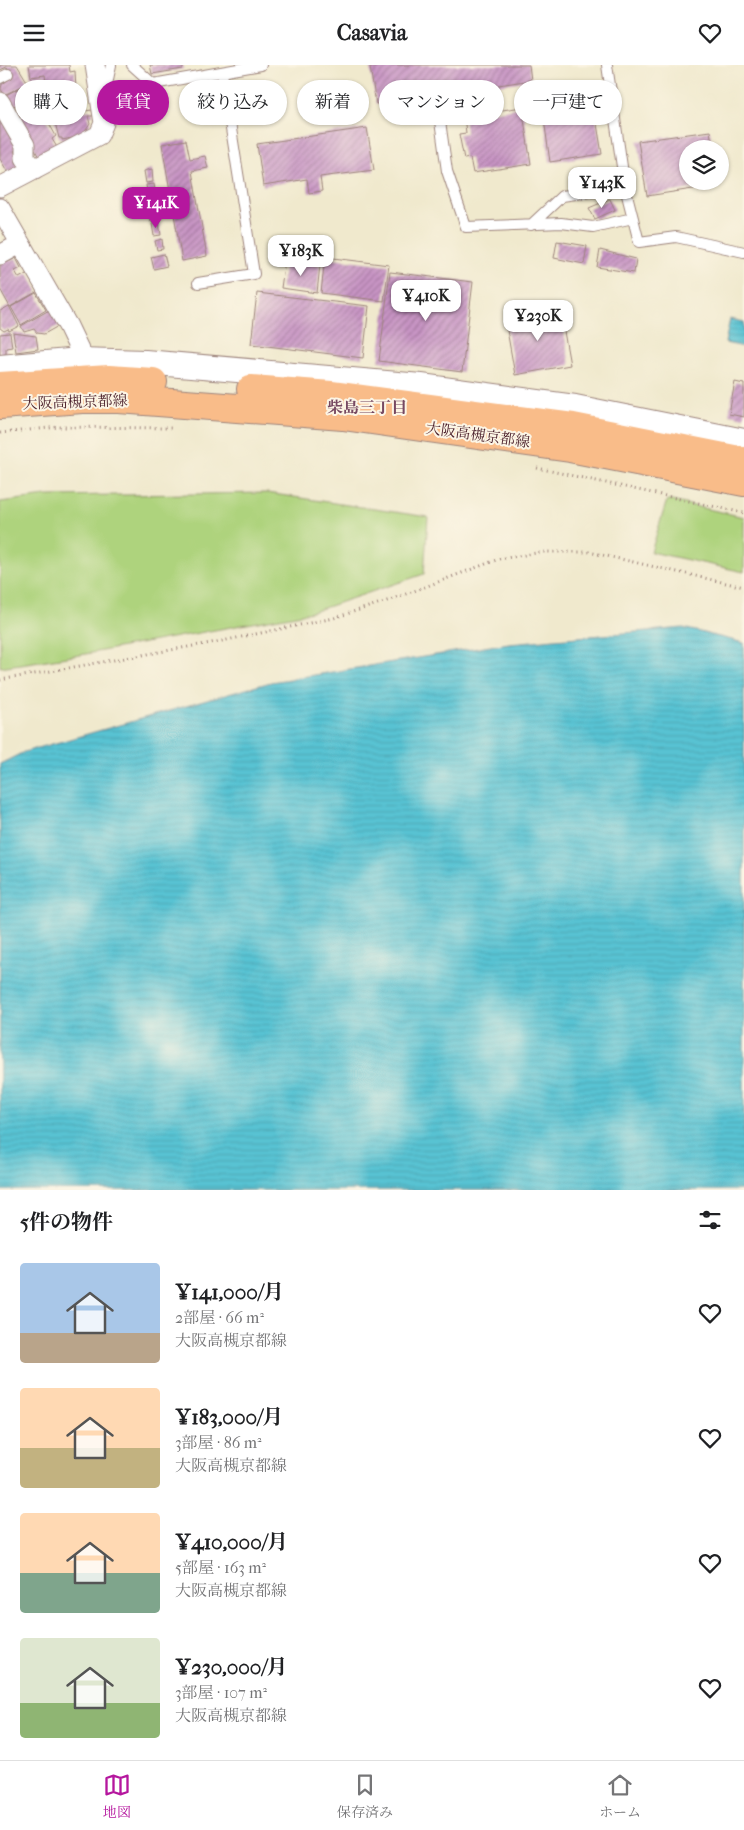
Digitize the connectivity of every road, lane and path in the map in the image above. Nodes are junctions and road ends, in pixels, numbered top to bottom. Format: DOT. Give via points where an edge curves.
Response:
graph roads {
  1 [pos="95,65"];
  2 [pos="111,65"];
  3 [pos="132,65"];
  4 [pos="261,65"];
  5 [pos="607,65"];
  6 [pos="244,66"];
  7 [pos="222,72"];
  8 [pos="97,80"];
  9 [pos="109,80"];
  10 [pos="0,102"];
  11 [pos="103,125"];
  12 [pos="441,125"];
  13 [pos="35,169"];
  14 [pos="2,180"];
  15 [pos="625,187"];
  16 [pos="0,208"];
  17 [pos="632,218"];
  18 [pos="531,225"];
  19 [pos="20,244"];
  20 [pos="744,252"];
  21 [pos="0,255"];
  22 [pos="198,283"];
  23 [pos="80,360"];
  24 [pos="0,367"];
  25 [pos="0,386"];
  26 [pos="0,405"];
  27 [pos="182,428"];
  28 [pos="0,433"];
  29 [pos="744,441"];
  30 [pos="744,461"];
  31 [pos="536,468"];
  32 [pos="744,482"];
  33 [pos="744,513"];
  34 [pos="744,587"];
  35 [pos="0,680"];
  1 -- 8 [label="street"];
  2 -- 9 [label="lane"];
  3 -- 7 [label="lane" via="153,83"];
  4 -- 6 [label="lane"];
  5 -- 15 [label="lane"];
  6 -- 7 [label="lane"];
  7 -- 22 [label="lane" via="254,274"];
  10 -- 13 [label="street" via="24,145 25,158"];
  11 -- 13 [label="street" via="99,135"];
  12 -- 18 [label="lane" via="447,171 466,227"];
  13 -- 14 [label="street"];
  15 -- 17 [label="lane"];
  15 -- 18 [label="lane" via="562,196"];
  16 -- 19 [label="street"];
  17 -- 18 [label="lane" via="593,227 561,223"];
  17 -- 20 [label="lane" via="639,242 676,237"];
  19 -- 21 [label="street"];
  19 -- 23 [label="street" via="68,326"];
  23 -- 24 [label="street"];
  23 -- 29 [label="street" via="421,385 575,407"];
  25 -- 30 [label="main road, 大阪高槻京都線" via="109,379 331,395 573,427"];
  26 -- 32 [label="main road, 大阪高槻京都線" via="119,399 343,416 570,448"];
  27 -- 28 [label="path" via="77,427"];
  31 -- 33 [label="path"];
  34 -- 35 [label="path" via="588,553 543,552 499,559 334,618"];
}
